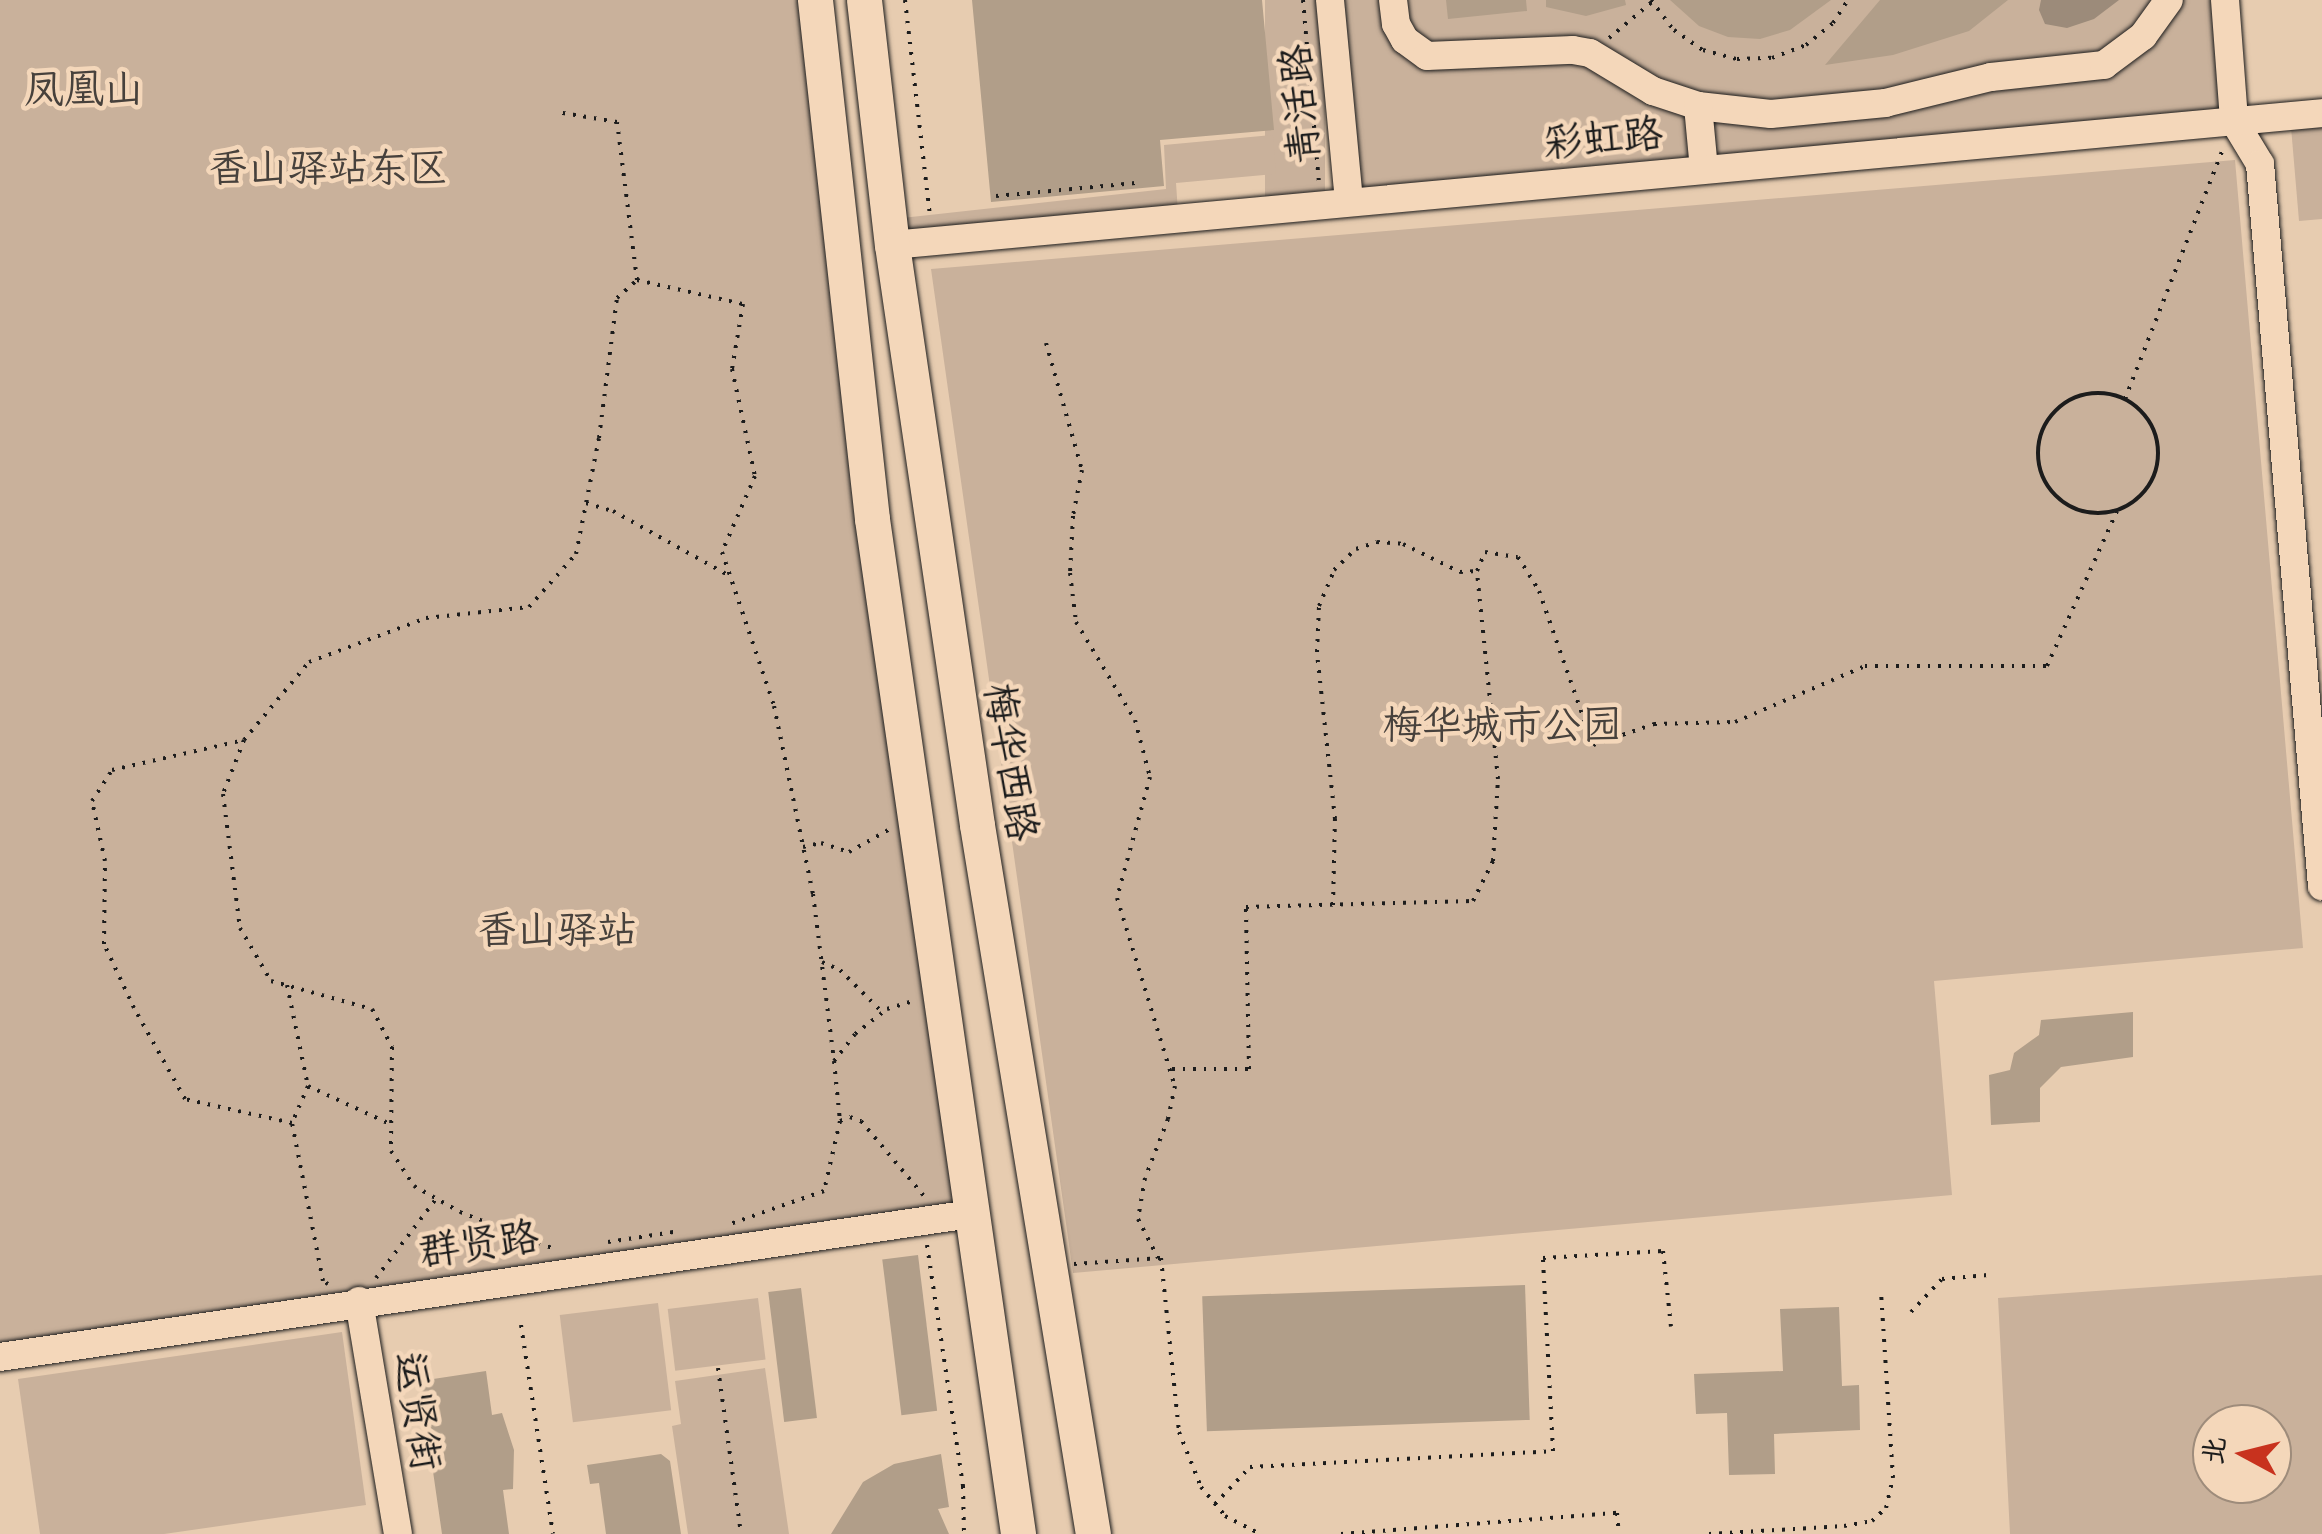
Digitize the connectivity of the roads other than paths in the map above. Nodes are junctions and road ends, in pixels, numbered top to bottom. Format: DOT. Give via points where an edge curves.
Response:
graph roads {
  1 [pos="816,0"];
  2 [pos="864,0"];
  3 [pos="1330,0"];
  4 [pos="1393,0"];
  5 [pos="2169,0"];
  6 [pos="2225,0"];
  7 [pos="1698,106"];
  8 [pos="2322,113"];
  9 [pos="2234,121"];
  10 [pos="1704,169"];
  11 [pos="1335,202"];
  12 [pos="892,245"];
  13 [pos="2322,886"];
  14 [pos="945,1217"];
  15 [pos="359,1301"];
  16 [pos="0,1357"];
  17 [pos="1086,1484"];
  18 [pos="398,1534"];
  19 [pos="1018,1534"];
  20 [pos="1093,1534"];
  21 [pos="1115,1534"];
  1 -- 14 [label="main road" via="872,519 938,996"];
  2 -- 12 [label="main road, 梅华西路"];
  3 -- 11 [label="street, 青活路"];
  4 -- 7 [label="street" via="1405,40 1428,56 1598,46 1653,92"];
  5 -- 7 [label="street" via="2144,36 2089,70 1991,77 1885,102 1771,114"];
  6 -- 9 [label="street"];
  7 -- 10 [label="street"];
  8 -- 9 [label="street, 彩虹路"];
  9 -- 10 [label="street, 彩虹路"];
  9 -- 13 [label="street" via="2260,164"];
  10 -- 11 [label="street, 彩虹路"];
  11 -- 12 [label="street, 彩虹路"];
  12 -- 17 [label="main road, 梅华西路" via="977,825"];
  14 -- 15 [label="street, 群贤路"];
  14 -- 19 [label="main road"];
  15 -- 16 [label="street, 群贤路"];
  15 -- 18 [label="street, 运贤街"];
  17 -- 20 [label="main road, 梅华西路"];
  17 -- 21 [label="main road"];
}
